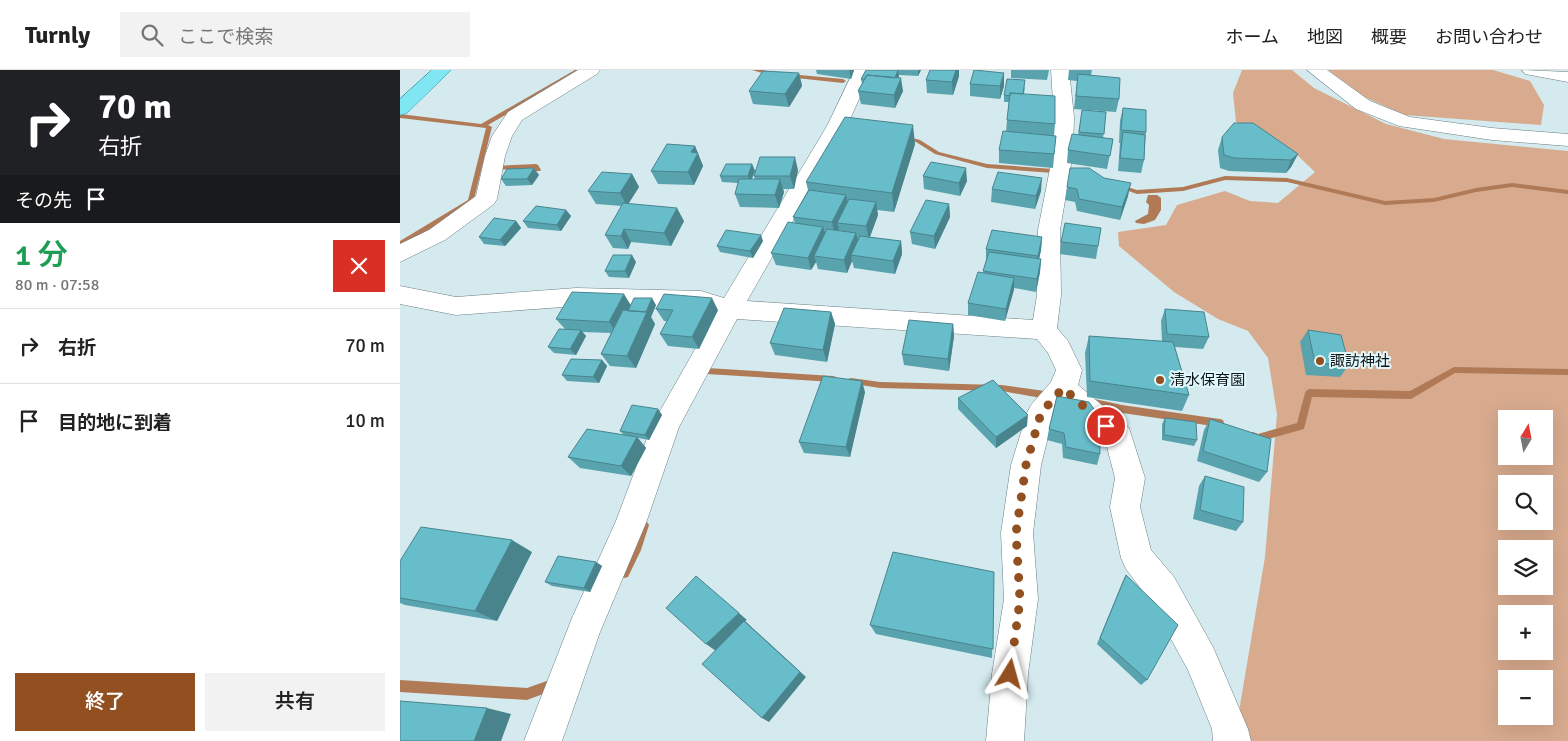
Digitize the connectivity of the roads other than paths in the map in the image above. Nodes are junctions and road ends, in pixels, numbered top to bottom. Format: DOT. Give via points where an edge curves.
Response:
graph roads {
  1 [pos="442,70"];
  2 [pos="591,70"];
  3 [pos="864,70"];
  4 [pos="1060,70"];
  5 [pos="1316,70"];
  6 [pos="1531,70"];
  7 [pos="1568,77"];
  8 [pos="400,109"];
  9 [pos="1568,140"];
  10 [pos="400,254"];
  11 [pos="400,295"];
  12 [pos="730,309"];
  13 [pos="1044,330"];
  14 [pos="1063,388"];
  15 [pos="543,741"];
  16 [pos="1005,741"];
  17 [pos="1232,741"];
  1 -- 8 [label="main road"];
  2 -- 10 [label="street" via="516,116 502,136 486,199 437,235"];
  3 -- 12 [label="street" via="788,228"];
  4 -- 13 [label="street" via="1064,117 1062,153 1049,230 1049,296"];
  5 -- 9 [label="street" via="1362,105 1406,122"];
  6 -- 7 [label="street"];
  11 -- 12 [label="street" via="456,306 576,297 701,300"];
  12 -- 13 [label="street"];
  12 -- 15 [label="street" via="666,425 631,523 584,630"];
  13 -- 14 [label="street" via="1059,348 1069,370"];
  14 -- 16 [label="street" via="1041,413 1026,465 1016,533 1020,600"];
  14 -- 17 [label="street" via="1119,438 1130,478 1125,507 1137,558 1162,589 1201,659"];
}
